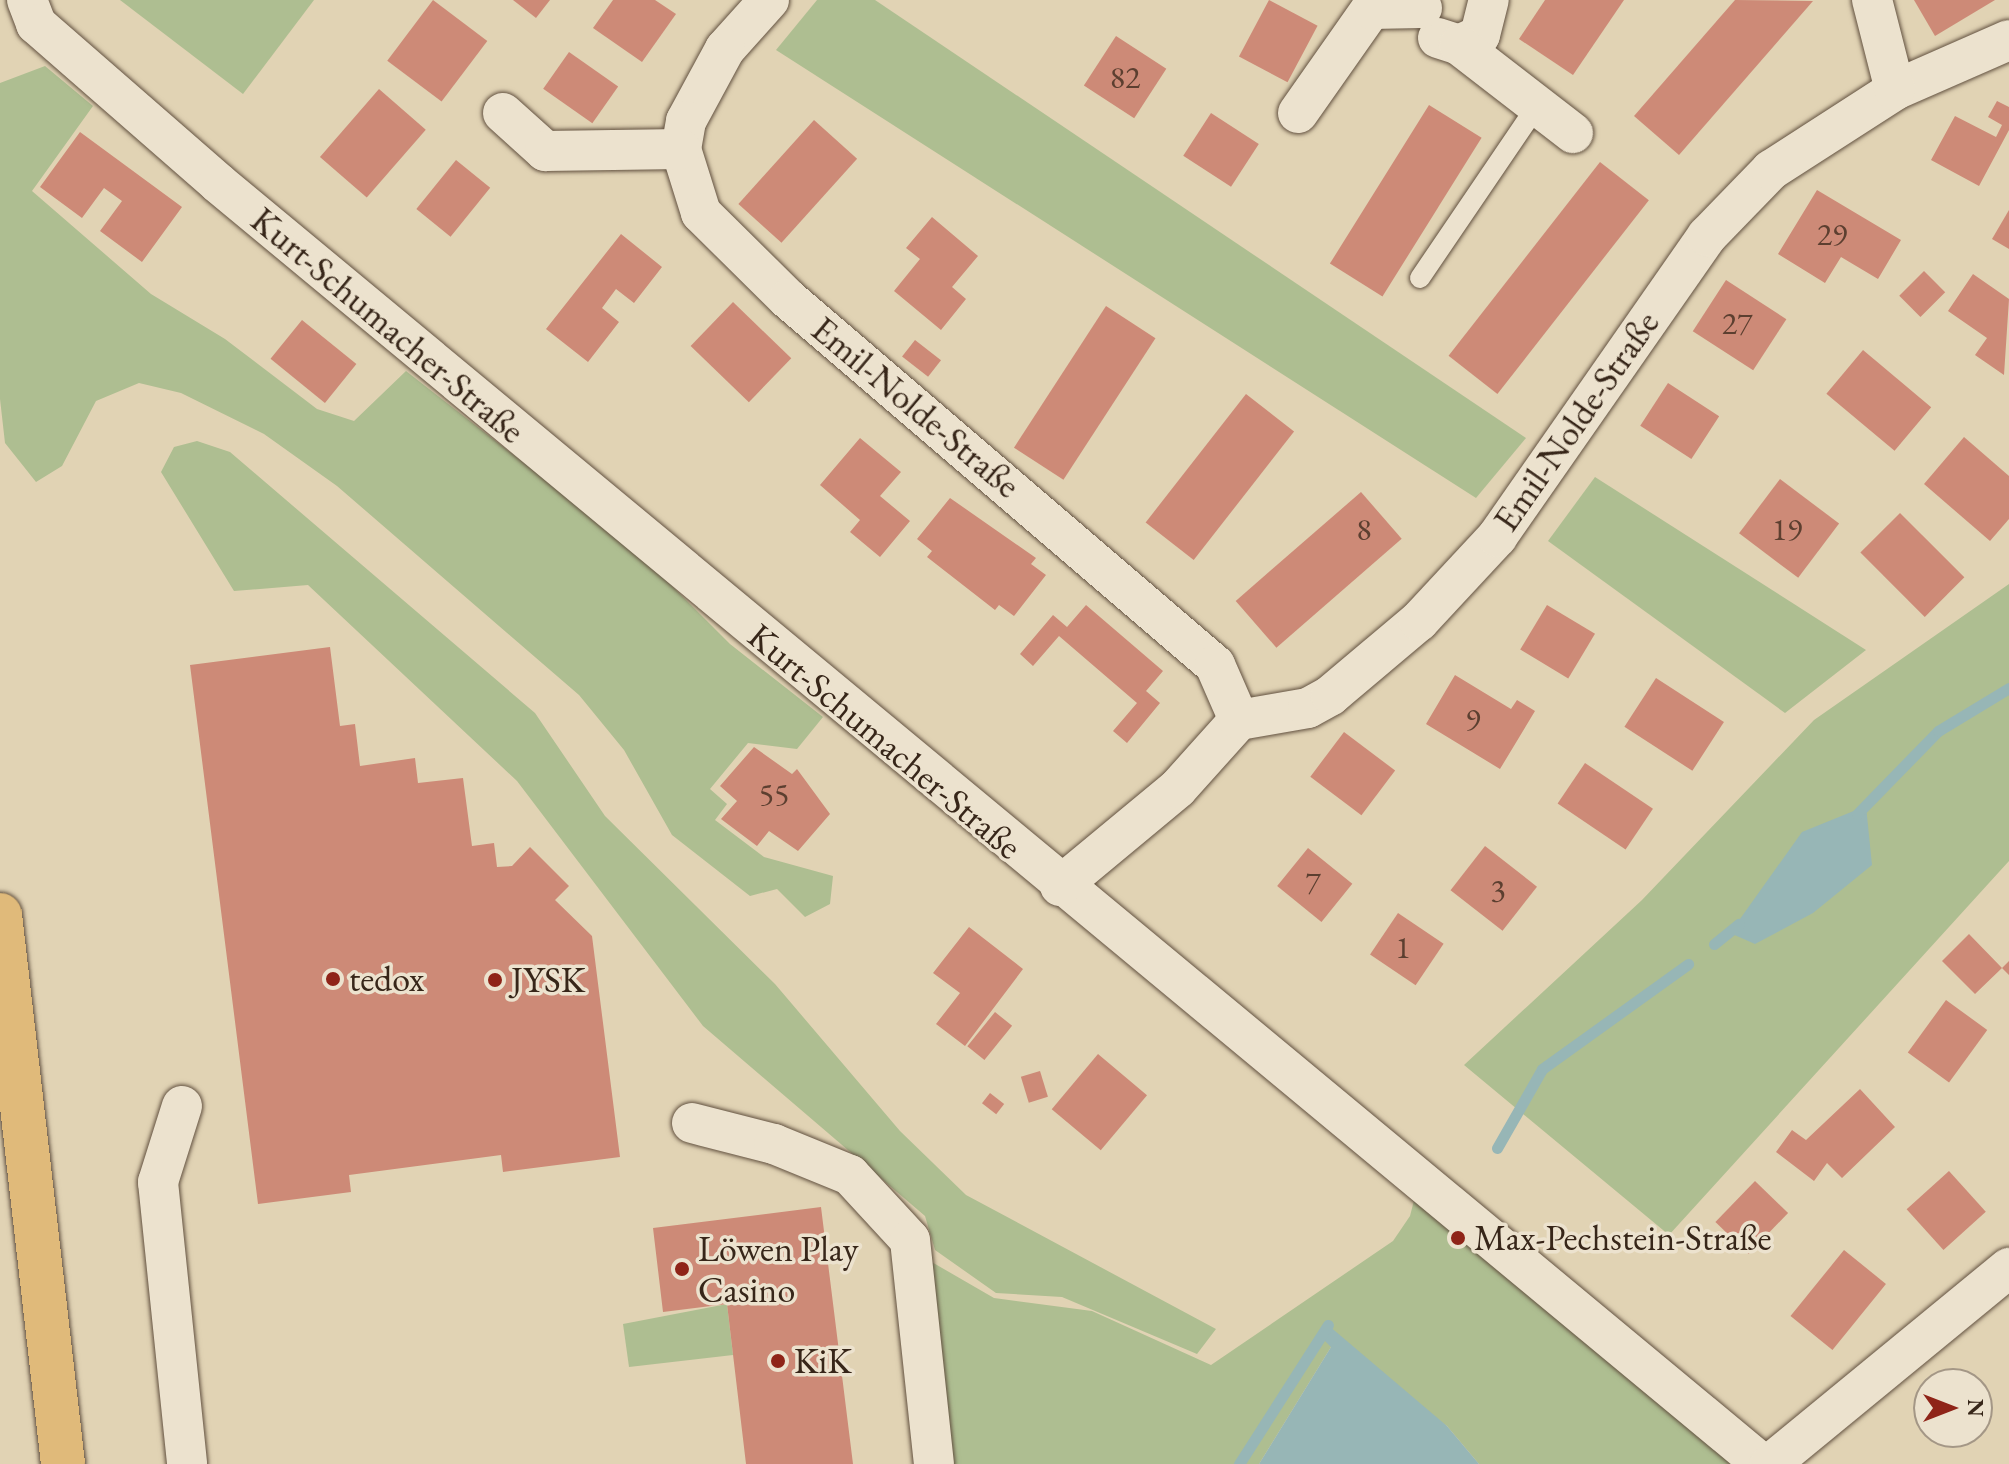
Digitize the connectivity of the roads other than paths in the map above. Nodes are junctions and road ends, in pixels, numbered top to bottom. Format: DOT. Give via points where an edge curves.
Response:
graph roads {
  1 [pos="27,0"];
  2 [pos="769,0"];
  3 [pos="1489,0"];
  4 [pos="1872,0"];
  5 [pos="1423,4"];
  6 [pos="2009,40"];
  7 [pos="1459,45"];
  8 [pos="1895,90"];
  9 [pos="1537,106"];
  10 [pos="503,113"];
  11 [pos="1298,113"];
  12 [pos="1573,133"];
  13 [pos="681,149"];
  14 [pos="1420,278"];
  15 [pos="1239,720"];
  16 [pos="1060,886"];
  17 [pos="0,915"];
  18 [pos="182,1106"];
  19 [pos="692,1123"];
  20 [pos="2009,1268"];
  21 [pos="63,1464"];
  22 [pos="187,1464"];
  23 [pos="934,1464"];
  24 [pos="1762,1464"];
  25 [pos="1770,1464"];
  1 -- 16 [label="street, Kurt-Schumacher-Straße" via="36,24 218,183"];
  2 -- 13 [label="street" via="696,94"];
  3 -- 7 [label="street" via="1480,35"];
  4 -- 8 [label="street"];
  5 -- 7 [label="street" via="1427,29"];
  5 -- 11 [label="street" via="1371,9"];
  6 -- 8 [label="street, Emil-Nolde-Straße"];
  7 -- 9 [label="street"];
  8 -- 15 [label="street, Emil-Nolde-Straße" via="1771,170 1707,236 1497,537 1419,621 1308,708"];
  9 -- 12 [label="street"];
  9 -- 14 [label="lane"];
  10 -- 13 [label="street" via="545,151"];
  13 -- 15 [label="street, Emil-Nolde-Straße" via="701,213 724,242 1184,635 1215,665"];
  15 -- 16 [label="street" via="1178,788"];
  16 -- 24 [label="street, Kurt-Schumacher-Straße"];
  17 -- 21 [label="main road"];
  18 -- 22 [label="street" via="158,1182"];
  19 -- 23 [label="street" via="774,1144 850,1175 910,1240"];
  20 -- 25 [label="street"];
}
